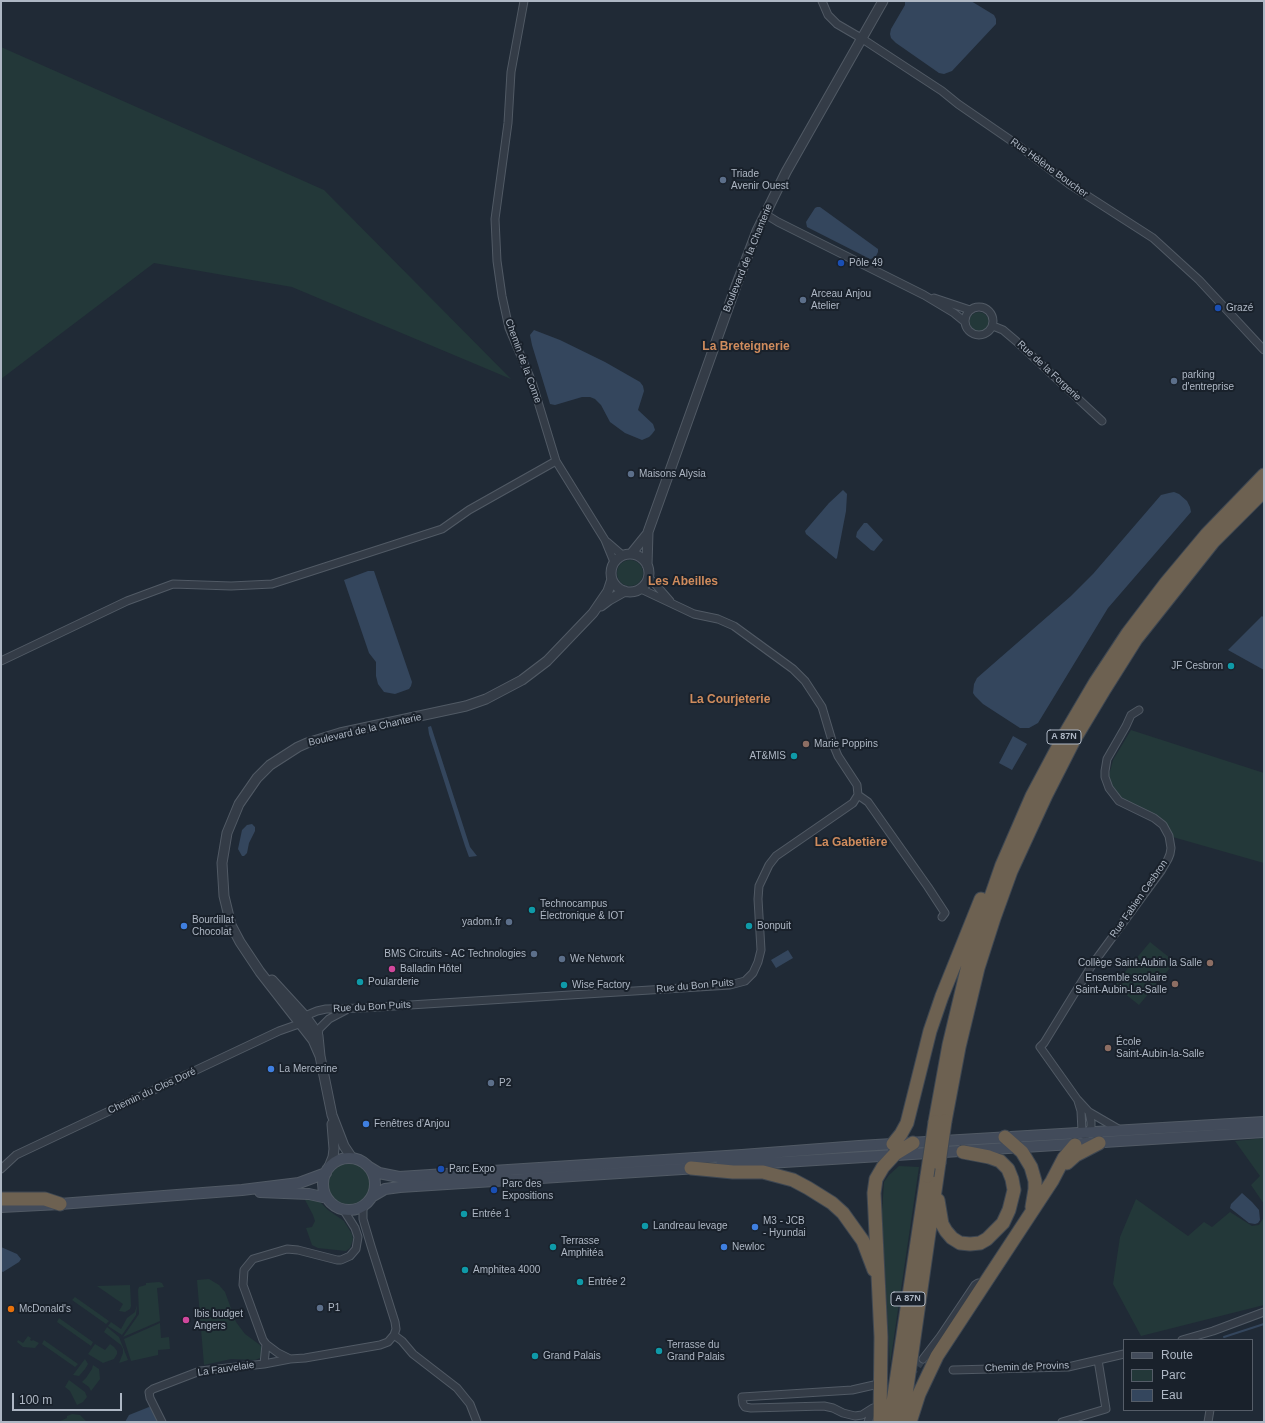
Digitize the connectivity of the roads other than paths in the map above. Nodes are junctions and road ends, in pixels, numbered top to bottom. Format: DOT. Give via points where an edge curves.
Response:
graph roads {
  1 [pos="524,1"];
  2 [pos="822,1"];
  3 [pos="883,1"];
  4 [pos="861,38"];
  5 [pos="765,214"];
  6 [pos="924,295"];
  7 [pos="970,310"];
  8 [pos="965,322"];
  9 [pos="993,326"];
  10 [pos="1264,350"];
  11 [pos="1102,421"];
  12 [pos="556,462"];
  13 [pos="1264,475"];
  14 [pos="1264,491"];
  15 [pos="648,532"];
  16 [pos="605,540"];
  17 [pos="627,555"];
  18 [pos="614,562"];
  19 [pos="647,565"];
  20 [pos="648,577"];
  21 [pos="612,579"];
  22 [pos="641,589"];
  23 [pos="625,591"];
  24 [pos="671,603"];
  25 [pos="593,613"];
  26 [pos="1,662"];
  27 [pos="1139,710"];
  28 [pos="858,795"];
  29 [pos="1002,865"];
  30 [pos="942,917"];
  31 [pos="348,1009"];
  32 [pos="302,1020"];
  33 [pos="318,1036"];
  34 [pos="320,1056"];
  35 [pos="1077,1099"];
  36 [pos="1089,1112"];
  37 [pos="332,1115"];
  38 [pos="940,1121"];
  39 [pos="1264,1122"];
  40 [pos="1120,1130"];
  41 [pos="1264,1132"];
  42 [pos="1085,1134"];
  43 [pos="1005,1137"];
  44 [pos="913,1143"];
  45 [pos="1098,1143"];
  46 [pos="1075,1145"];
  47 [pos="1019,1148"];
  48 [pos="893,1150"];
  49 [pos="963,1152"];
  50 [pos="352,1158"];
  51 [pos="369,1167"];
  52 [pos="691,1168"];
  53 [pos="1,1169"];
  54 [pos="328,1170"];
  55 [pos="558,1171"];
  56 [pos="933,1179"];
  57 [pos="1052,1181"];
  58 [pos="242,1190"];
  59 [pos="373,1196"];
  60 [pos="327,1198"];
  61 [pos="1,1199"];
  62 [pos="60,1204"];
  63 [pos="1,1207"];
  64 [pos="363,1207"];
  65 [pos="343,1210"];
  66 [pos="1029,1216"];
  67 [pos="879,1283"];
  68 [pos="984,1284"];
  69 [pos="1264,1312"];
  70 [pos="1213,1331"];
  71 [pos="394,1335"];
  72 [pos="1185,1339"];
  73 [pos="1213,1339"];
  74 [pos="266,1344"];
  75 [pos="1123,1354"];
  76 [pos="290,1359"];
  77 [pos="923,1359"];
  78 [pos="1098,1360"];
  79 [pos="264,1364"];
  80 [pos="953,1370"];
  81 [pos="877,1388"];
  82 [pos="873,1408"];
  83 [pos="1210,1411"];
  84 [pos="843,1413"];
  85 [pos="162,1422"];
  86 [pos="476,1422"];
  87 [pos="849,1422"];
  88 [pos="868,1422"];
  89 [pos="880,1422"];
  90 [pos="890,1422"];
  91 [pos="902,1422"];
  92 [pos="910,1422"];
  93 [pos="1062,1422"];
  94 [pos="1208,1422"];
  1 -- 12 [label="street, Chemin de la Corne" via="511,72 508,124 495,219 496,238 502,296 509,328 532,382"];
  2 -- 4 [label="street, Rue Hélène Boucher" via="828,15 836,24"];
  3 -- 4 [label="street, Boulevard de la Chanterie"];
  4 -- 5 [label="street, Boulevard de la Chanterie"];
  4 -- 10 [label="street, Rue Hélène Boucher" via="942,91 1069,184 1153,238 1199,280"];
  5 -- 6 [label="street"];
  5 -- 15 [label="street, Boulevard de la Chanterie" via="736,286"];
  6 -- 7 [label="street"];
  6 -- 8 [label="street"];
  7 -- 8 [label="street"];
  7 -- 9 [label="street" via="983,307 988,310 993,316"];
  8 -- 9 [label="street" via="969,332 980,336 988,333"];
  9 -- 11 [label="street, Rue de la Forgerie" via="1003,330 1016,341"];
  12 -- 16 [label="street, Chemin de la Corne"];
  12 -- 26 [label="street" via="468,510 442,529 272,584 174,584 127,601"];
  13 -- 29 [label="highway, A 87N" via="1207,534 1128,633 1061,741 1032,796"];
  14 -- 38 [label="highway, A 87N" via="1214,542 1136,638 1074,740 1011,871 994,918 978,968"];
  15 -- 17 [label="street, Boulevard de la Chanterie"];
  15 -- 19 [label="street, Boulevard de la Chanterie"];
  16 -- 17 [label="street, Chemin de la Corne"];
  16 -- 18 [label="street, Chemin de la Corne"];
  17 -- 18 [label="street"];
  17 -- 19 [label="street" via="638,556"];
  18 -- 21 [label="street"];
  19 -- 20 [label="street"];
  20 -- 22 [label="street"];
  20 -- 24 [label="street"];
  21 -- 23 [label="street" via="619,589"];
  21 -- 25 [label="street, Boulevard de la Chanterie" via="608,591"];
  22 -- 23 [label="street"];
  22 -- 24 [label="street"];
  23 -- 25 [label="street, Boulevard de la Chanterie"];
  24 -- 28 [label="street" via="694,614 718,619 734,626 793,669 805,681 822,707 833,744 857,785"];
  25 -- 32 [label="street, Boulevard de la Chanterie" via="547,661 508,688 478,702 452,710 340,733 307,743 270,765 257,778 239,804 227,833 222,863 227,911 231,924 248,954"];
  27 -- 35 [label="street, Rue Fabien Cesbron" via="1131,715 1107,759 1105,777 1109,788 1119,801 1163,825 1169,836 1170,854 1161,871 1092,965 1040,1047"];
  28 -- 30 [label="street" via="868,802 928,887 945,913"];
  28 -- 31 [label="street, Rue du Bon Puits" via="853,803 776,856 768,865 759,886 760,956 753,973 745,981 730,985"];
  29 -- 38 [label="highway, A 87N" via="970,957 949,1045"];
  29 -- 48 [label="highway" via="984,894 942,996 930,1031 907,1123"];
  31 -- 32 [label="street, Rue du Bon Puits" via="317,1011"];
  31 -- 33 [label="street" via="329,1019 319,1029"];
  32 -- 33 [label="street, Boulevard de la Chanterie" via="313,1027"];
  32 -- 34 [label="street, Boulevard de la Chanterie"];
  32 -- 53 [label="street, Chemin du Clos Doré" via="16,1155"];
  33 -- 34 [label="street, Boulevard de la Chanterie"];
  34 -- 37 [label="street, Boulevard de la Chanterie"];
  35 -- 36 [label="street"];
  35 -- 42 [label="street"];
  36 -- 40 [label="street"];
  36 -- 42 [label="street" via="1091,1122"];
  37 -- 50 [label="street" via="344,1146"];
  37 -- 54 [label="street" via="334,1149"];
  38 -- 56 [label="highway, A 87N, bridge"];
  39 -- 40 [label="main road"];
  40 -- 42 [label="main road"];
  41 -- 45 [label="main road"];
  42 -- 43 [label="main road"];
  42 -- 45 [label="street"];
  42 -- 46 [label="street"];
  43 -- 44 [label="main road"];
  43 -- 47 [label="highway"];
  44 -- 48 [label="highway"];
  45 -- 46 [label="main road"];
  45 -- 57 [label="highway" via="1071,1159"];
  46 -- 47 [label="main road"];
  46 -- 57 [label="highway" via="1064,1158"];
  47 -- 49 [label="main road"];
  47 -- 66 [label="highway" via="1028,1161 1035,1181"];
  48 -- 49 [label="main road"];
  48 -- 52 [label="main road"];
  48 -- 55 [label="main road" via="742,1155"];
  48 -- 67 [label="highway" via="876,1179 874,1193"];
  49 -- 56 [label="highway" via="1000,1161 1008,1169 1012,1179 1014,1190 1010,1210 992,1236 980,1243 970,1244 960,1243 952,1238 942,1224"];
  50 -- 51 [label="main road"];
  50 -- 54 [label="main road" via="339,1160"];
  51 -- 55 [label="main road" via="379,1173 399,1176"];
  51 -- 59 [label="main road" via="374,1174"];
  52 -- 55 [label="main road"];
  52 -- 67 [label="highway" via="778,1175 820,1194 843,1213 857,1232 866,1247"];
  54 -- 58 [label="main road" via="299,1183"];
  54 -- 60 [label="main road" via="323,1186"];
  55 -- 59 [label="main road" via="400,1186 385,1189"];
  56 -- 90 [label="highway, A 87N"];
  56 -- 91 [label="highway, A 87N"];
  57 -- 66 [label="highway"];
  58 -- 60 [label="main road" via="266,1193 291,1192"];
  58 -- 62 [label="main road"];
  59 -- 64 [label="main road"];
  60 -- 65 [label="main road"];
  61 -- 62 [label="highway" via="45,1199"];
  62 -- 63 [label="main road"];
  64 -- 65 [label="main road"];
  64 -- 71 [label="street" via="363,1219 395,1322"];
  65 -- 74 [label="street" via="358,1236 356,1249 350,1256 337,1260 287,1249 253,1259 244,1270 243,1284"];
  66 -- 68 [label="highway"];
  67 -- 81 [label="highway" via="881,1337"];
  68 -- 77 [label="street" via="975,1284"];
  68 -- 92 [label="highway" via="929,1371"];
  69 -- 70 [label="street"];
  70 -- 72 [label="street"];
  70 -- 73 [label="street"];
  71 -- 76 [label="street, La Fauvelaie" via="388,1342 380,1345"];
  71 -- 86 [label="street" via="413,1354 457,1388 470,1404"];
  74 -- 76 [label="street"];
  74 -- 79 [label="street"];
  75 -- 78 [label="street, Chemin de Provins"];
  76 -- 79 [label="street, La Fauvelaie"];
  78 -- 80 [label="street, Chemin de Provins" via="1068,1366"];
  78 -- 93 [label="street" via="1106,1409"];
  79 -- 85 [label="street, La Fauvelaie" via="200,1371 153,1389 149,1392 150,1398"];
  81 -- 82 [label="street"];
  81 -- 84 [label="street" via="742,1397 745,1407 750,1408 824,1406"];
  81 -- 89 [label="highway"];
  82 -- 84 [label="street" via="859,1416"];
  82 -- 88 [label="street"];
  83 -- 94 [label="street"];
  84 -- 87 [label="street"];
}
